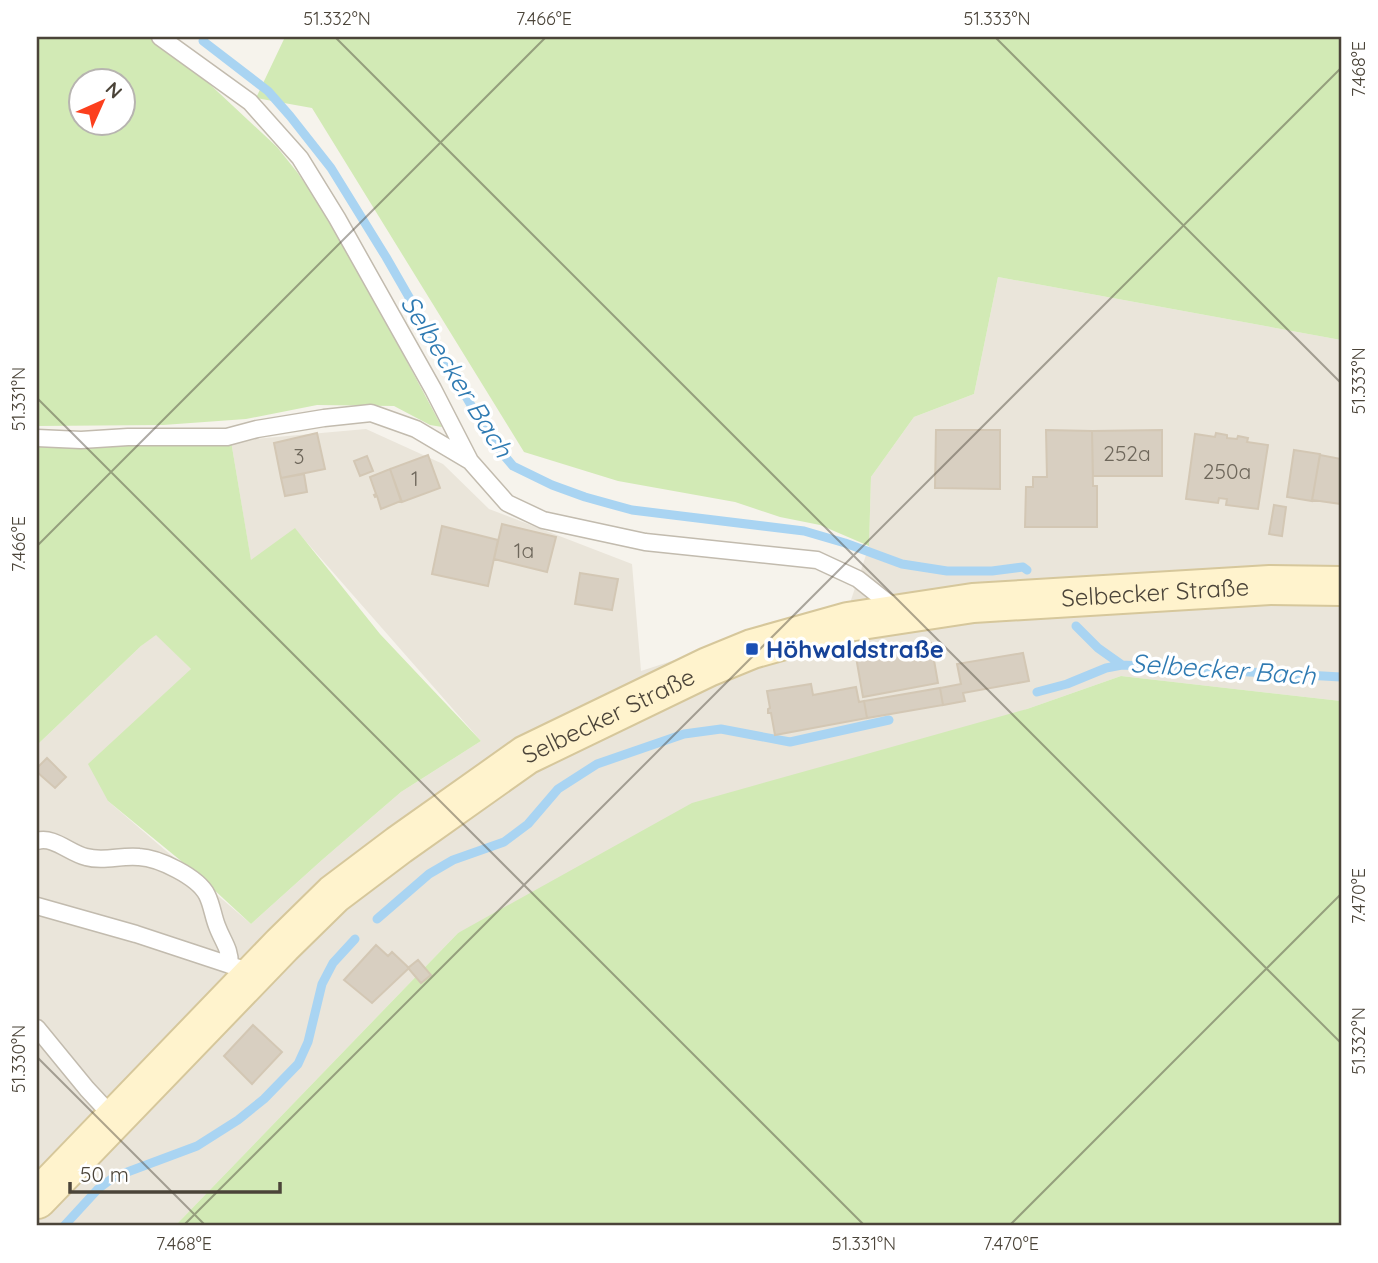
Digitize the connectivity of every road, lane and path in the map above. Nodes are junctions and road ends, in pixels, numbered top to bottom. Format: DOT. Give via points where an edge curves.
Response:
graph roads {
  1 [pos="160,37"];
  2 [pos="37,438"];
  3 [pos="470,461"];
  4 [pos="1341,586"];
  5 [pos="902,614"];
  6 [pos="37,841"];
  7 [pos="37,906"];
  8 [pos="242,970"];
  9 [pos="37,1028"];
  10 [pos="114,1118"];
  11 [pos="37,1199"];
  1 -- 3 [label="lane" via="250,102 300,158"];
  2 -- 3 [label="lane" via="227,437 371,413 416,429"];
  3 -- 5 [label="lane" via="507,503 543,520 645,542 817,560 858,579"];
  4 -- 5 [label="main road, Selbecker Straße" via="1270,585 973,603"];
  5 -- 8 [label="main road, Selbecker Straße" via="848,622 752,649 526,755 334,894 282,945"];
  6 -- 8 [label="lane" via="53,841 99,860 140,856 183,874 206,892 217,925"];
  7 -- 8 [label="lane"];
  8 -- 10 [label="main road, Selbecker Straße"];
  9 -- 10 [label="lane"];
  10 -- 11 [label="main road, Selbecker Straße"];
}
